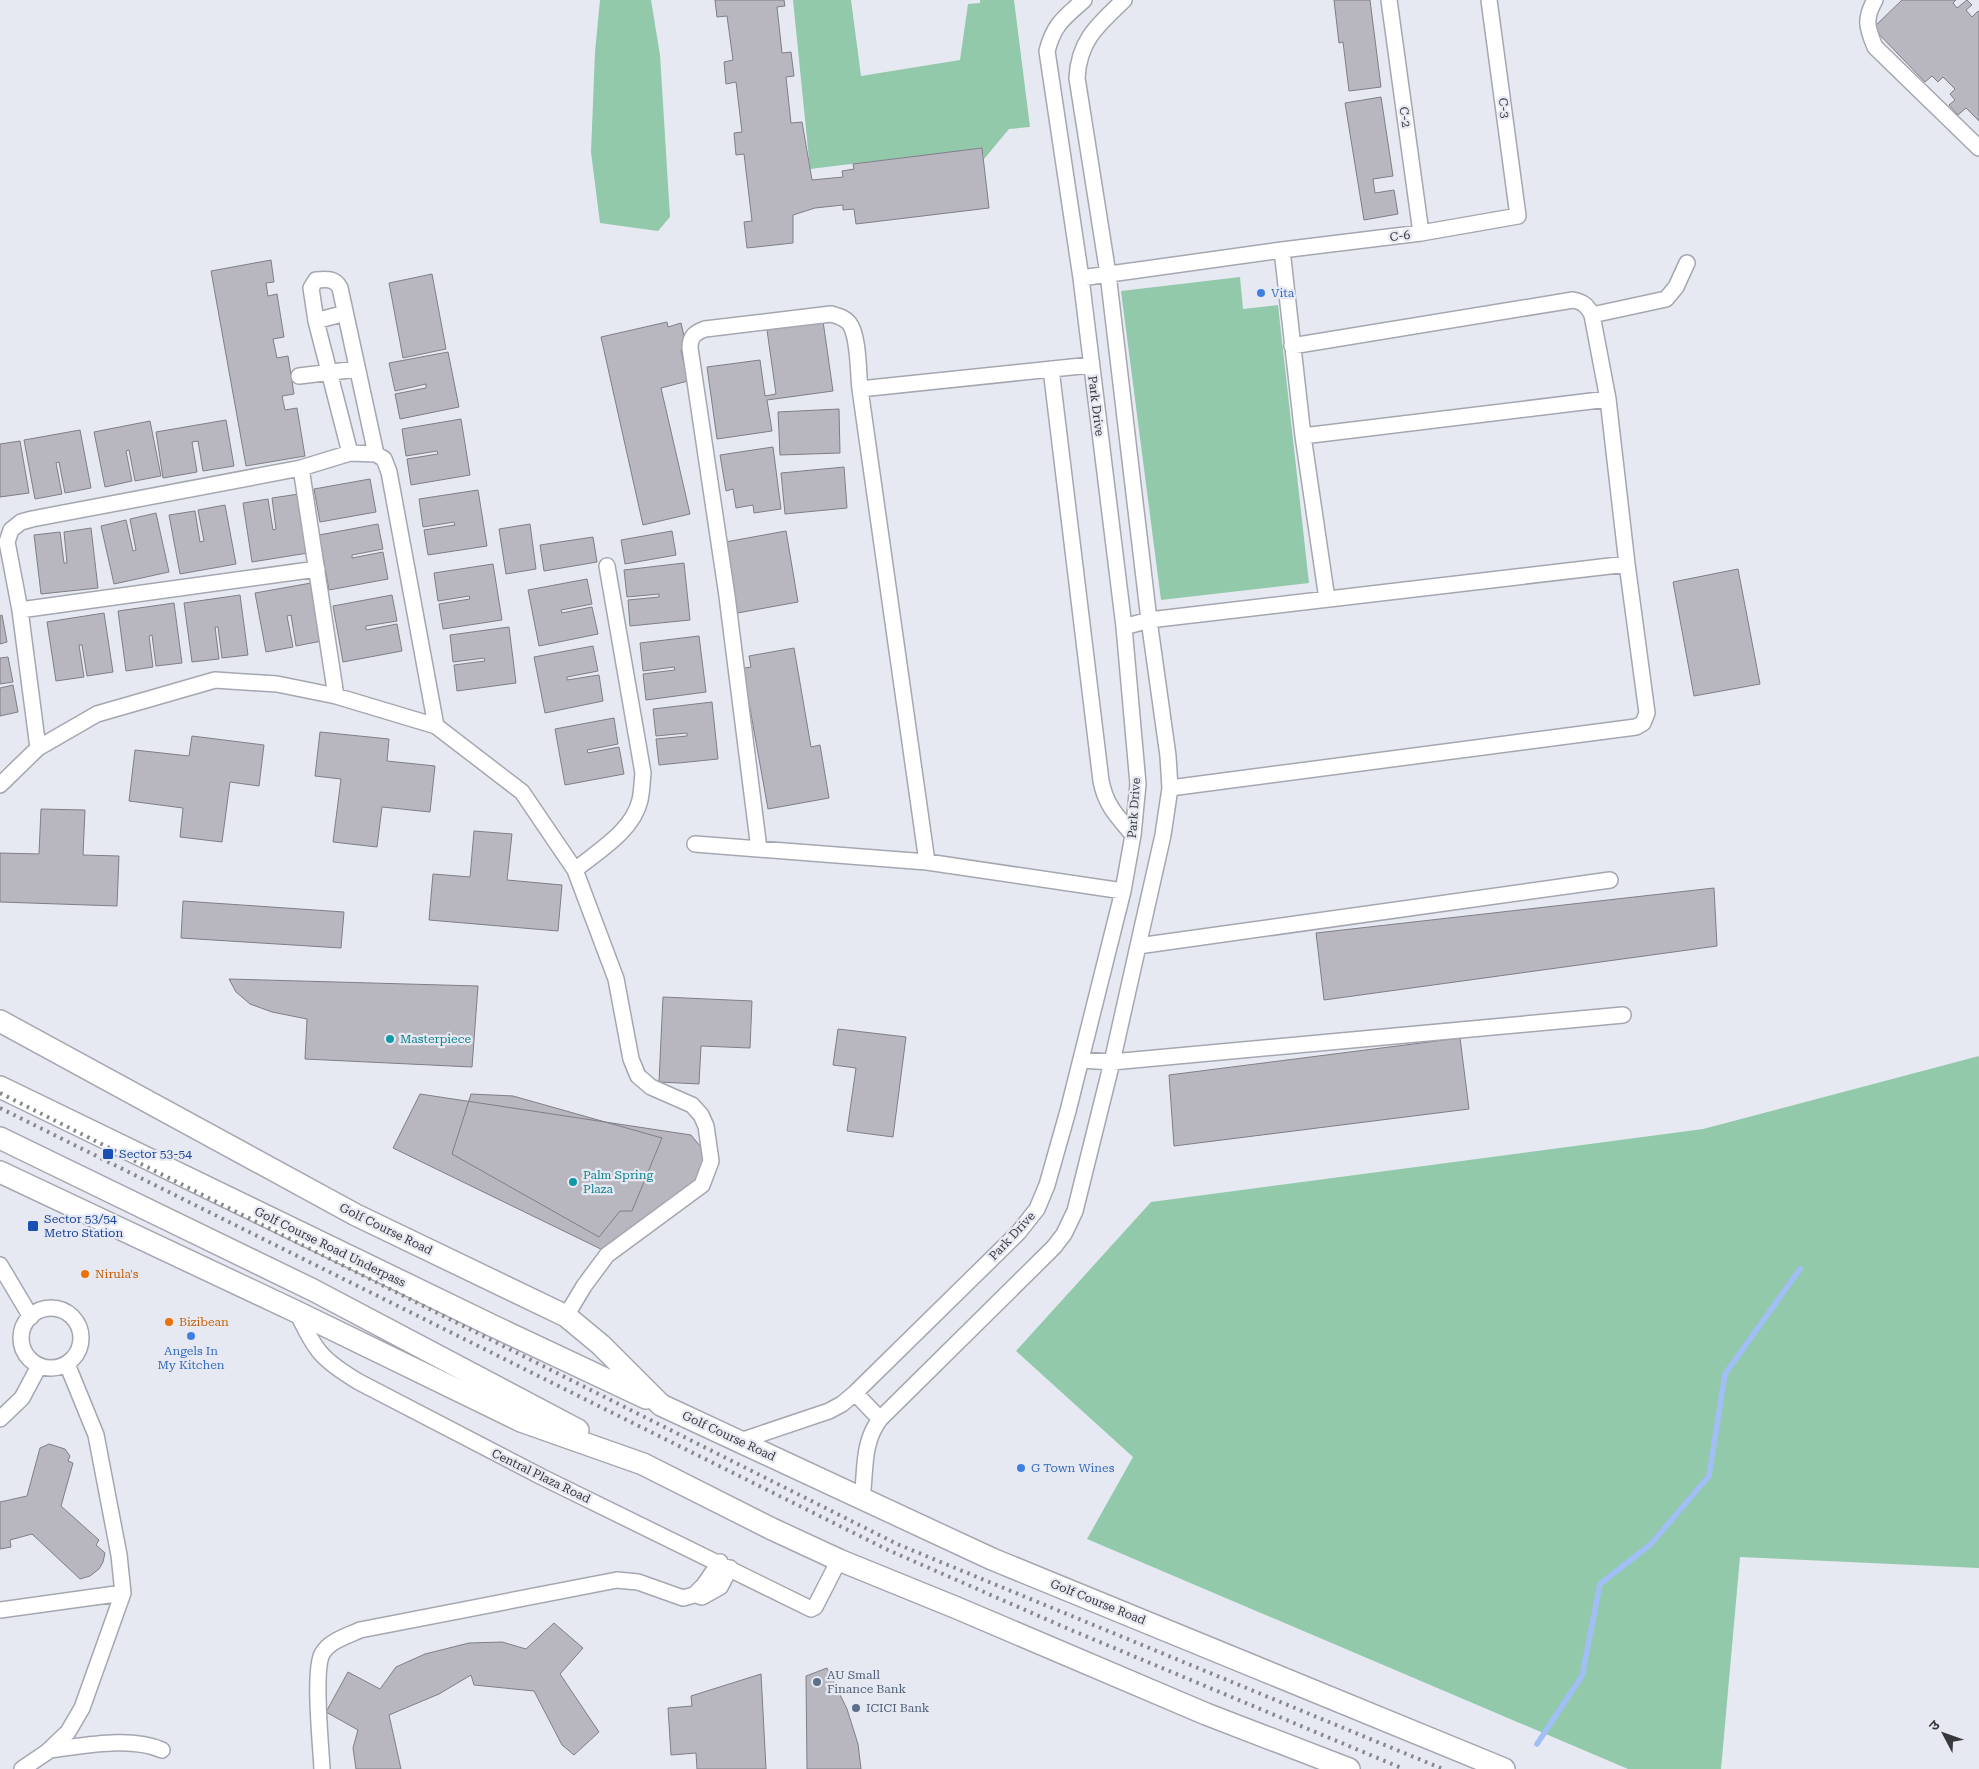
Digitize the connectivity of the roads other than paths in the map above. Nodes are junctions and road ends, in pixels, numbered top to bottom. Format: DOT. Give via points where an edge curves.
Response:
graph roads {
  1 [pos="1084,0"];
  2 [pos="1124,0"];
  3 [pos="1389,0"];
  4 [pos="1489,0"];
  5 [pos="1875,0"];
  6 [pos="1979,148"];
  7 [pos="1518,216"];
  8 [pos="1421,234"];
  9 [pos="1282,250"];
  10 [pos="1687,263"];
  11 [pos="1108,274"];
  12 [pos="1081,278"];
  13 [pos="345,313"];
  14 [pos="1592,315"];
  15 [pos="316,321"];
  16 [pos="1292,346"];
  17 [pos="1091,364"];
  18 [pos="357,369"];
  19 [pos="1051,369"];
  20 [pos="330,372"];
  21 [pos="299,376"];
  22 [pos="860,389"];
  23 [pos="1608,399"];
  24 [pos="1303,436"];
  25 [pos="350,453"];
  26 [pos="376,454"];
  27 [pos="301,468"];
  28 [pos="1626,564"];
  29 [pos="608,566"];
  30 [pos="317,570"];
  31 [pos="1327,599"];
  32 [pos="20,610"];
  33 [pos="1149,620"];
  34 [pos="1124,627"];
  35 [pos="336,696"];
  36 [pos="436,726"];
  37 [pos="38,748"];
  38 [pos="0,784"];
  39 [pos="1170,788"];
  40 [pos="1133,835"];
  41 [pos="694,844"];
  42 [pos="759,849"];
  43 [pos="927,862"];
  44 [pos="575,870"];
  45 [pos="1610,880"];
  46 [pos="1123,890"];
  47 [pos="1138,946"];
  48 [pos="1623,1015"];
  49 [pos="0,1021"];
  50 [pos="1081,1060"];
  51 [pos="1112,1062"];
  52 [pos="0,1087"];
  53 [pos="0,1138"];
  54 [pos="0,1172"];
  55 [pos="0,1265"];
  56 [pos="297,1312"];
  57 [pos="566,1316"];
  58 [pos="31,1317"];
  59 [pos="67,1364"];
  60 [pos="39,1366"];
  61 [pos="856,1393"];
  62 [pos="661,1404"];
  63 [pos="880,1418"];
  64 [pos="0,1419"];
  65 [pos="740,1441"];
  66 [pos="643,1464"];
  67 [pos="862,1498"];
  68 [pos="839,1560"];
  69 [pos="725,1565"];
  70 [pos="123,1593"];
  71 [pos="0,1610"];
  72 [pos="50,1750"];
  73 [pos="162,1750"];
  74 [pos="22,1769"];
  75 [pos="322,1769"];
  76 [pos="1350,1769"];
  77 [pos="1504,1769"];
  1 -- 12 [label="street, Park Drive" via="1060,21 1051,35 1047,51"];
  2 -- 11 [label="street" via="1093,30 1083,47 1077,78"];
  3 -- 8 [label="street, C-2"];
  4 -- 7 [label="street, C-3"];
  5 -- 6 [label="street" via="1867,18 1875,47"];
  7 -- 8 [label="street, C-6"];
  8 -- 9 [label="street, C-6"];
  9 -- 11 [label="street, C-6"];
  9 -- 16 [label="street"];
  10 -- 14 [label="street" via="1676,287 1666,299"];
  11 -- 12 [label="street, C-6"];
  11 -- 33 [label="street"];
  12 -- 17 [label="street, Park Drive"];
  13 -- 15 [label="street"];
  13 -- 15 [label="street" via="337,283 316,280 311,288"];
  13 -- 18 [label="street"];
  14 -- 16 [label="street" via="1582,302 1573,300"];
  14 -- 23 [label="street"];
  15 -- 20 [label="street"];
  16 -- 24 [label="street"];
  17 -- 19 [label="street"];
  17 -- 34 [label="street, Park Drive"];
  18 -- 20 [label="street"];
  18 -- 26 [label="street"];
  19 -- 22 [label="street"];
  19 -- 40 [label="street" via="1101,781 1110,809"];
  20 -- 21 [label="street"];
  20 -- 25 [label="street"];
  22 -- 42 [label="street" via="854,332 848,322 831,314 705,329 695,333 690,340"];
  22 -- 43 [label="street"];
  23 -- 24 [label="street"];
  23 -- 28 [label="street"];
  24 -- 31 [label="street"];
  25 -- 26 [label="street"];
  25 -- 27 [label="street"];
  26 -- 36 [label="street" via="384,459 389,472"];
  27 -- 30 [label="street"];
  27 -- 32 [label="street" via="21,522 10,530 7,542"];
  28 -- 31 [label="street"];
  28 -- 39 [label="street" via="1647,714 1636,728"];
  29 -- 44 [label="street" via="643,773 640,801 630,822 616,838"];
  30 -- 32 [label="street"];
  30 -- 35 [label="street"];
  31 -- 33 [label="street"];
  32 -- 37 [label="street"];
  33 -- 34 [label="street"];
  33 -- 39 [label="street"];
  34 -- 40 [label="street, Park Drive" via="1138,784"];
  35 -- 36 [label="street"];
  35 -- 37 [label="street" via="277,684 215,680 97,714"];
  36 -- 44 [label="street" via="522,792"];
  37 -- 38 [label="street"];
  39 -- 47 [label="street"];
  40 -- 46 [label="street, Park Drive"];
  41 -- 42 [label="street"];
  42 -- 43 [label="street"];
  43 -- 46 [label="street"];
  44 -- 57 [label="street" via="616,979 631,1059 638,1076 651,1086 692,1105 701,1115 708,1132 711,1160 702,1185 607,1255"];
  45 -- 47 [label="street"];
  46 -- 50 [label="street, Park Drive"];
  47 -- 51 [label="street"];
  48 -- 51 [label="street"];
  49 -- 57 [label="main road, Golf Course Road" via="356,1215"];
  50 -- 51 [label="street"];
  50 -- 61 [label="street, Park Drive" via="1047,1185 1037,1209 1018,1233"];
  51 -- 63 [label="street" via="1075,1211 1064,1234"];
  52 -- 62 [label="main road, Golf Course Road Underpass"];
  53 -- 66 [label="main road" via="313,1290"];
  54 -- 56 [label="main road"];
  55 -- 58 [label="street"];
  56 -- 66 [label="main road" via="521,1421"];
  56 -- 69 [label="street, Central Plaza Road" via="320,1354 343,1373 429,1420"];
  57 -- 62 [label="main road, Golf Course Road" via="601,1345"];
  58 -- 59 [label="street" via="48,1308 58,1309 74,1319 81,1338 79,1348"];
  58 -- 60 [label="street" via="24,1325 21,1344 24,1353"];
  59 -- 60 [label="street" via="58,1368"];
  59 -- 70 [label="street" via="96,1436"];
  60 -- 64 [label="street" via="22,1398"];
  61 -- 63 [label="street"];
  61 -- 65 [label="street, Park Drive" via="829,1411"];
  62 -- 65 [label="main road, Golf Course Road"];
  63 -- 67 [label="street" via="866,1446"];
  65 -- 67 [label="main road, Golf Course Road"];
  66 -- 68 [label="main road"];
  67 -- 77 [label="main road, Golf Course Road" via="992,1559"];
  68 -- 69 [label="street, Central Plaza Road" via="811,1609"];
  68 -- 76 [label="main road" via="1206,1714"];
  69 -- 75 [label="street" via="720,1587 702,1597 683,1598 638,1582 617,1580 360,1630 337,1640 322,1654 317,1670"];
  70 -- 71 [label="street"];
  70 -- 72 [label="street" via="82,1708 68,1732"];
  72 -- 73 [label="street" via="126,1743 150,1745"];
  72 -- 74 [label="street"];
}
